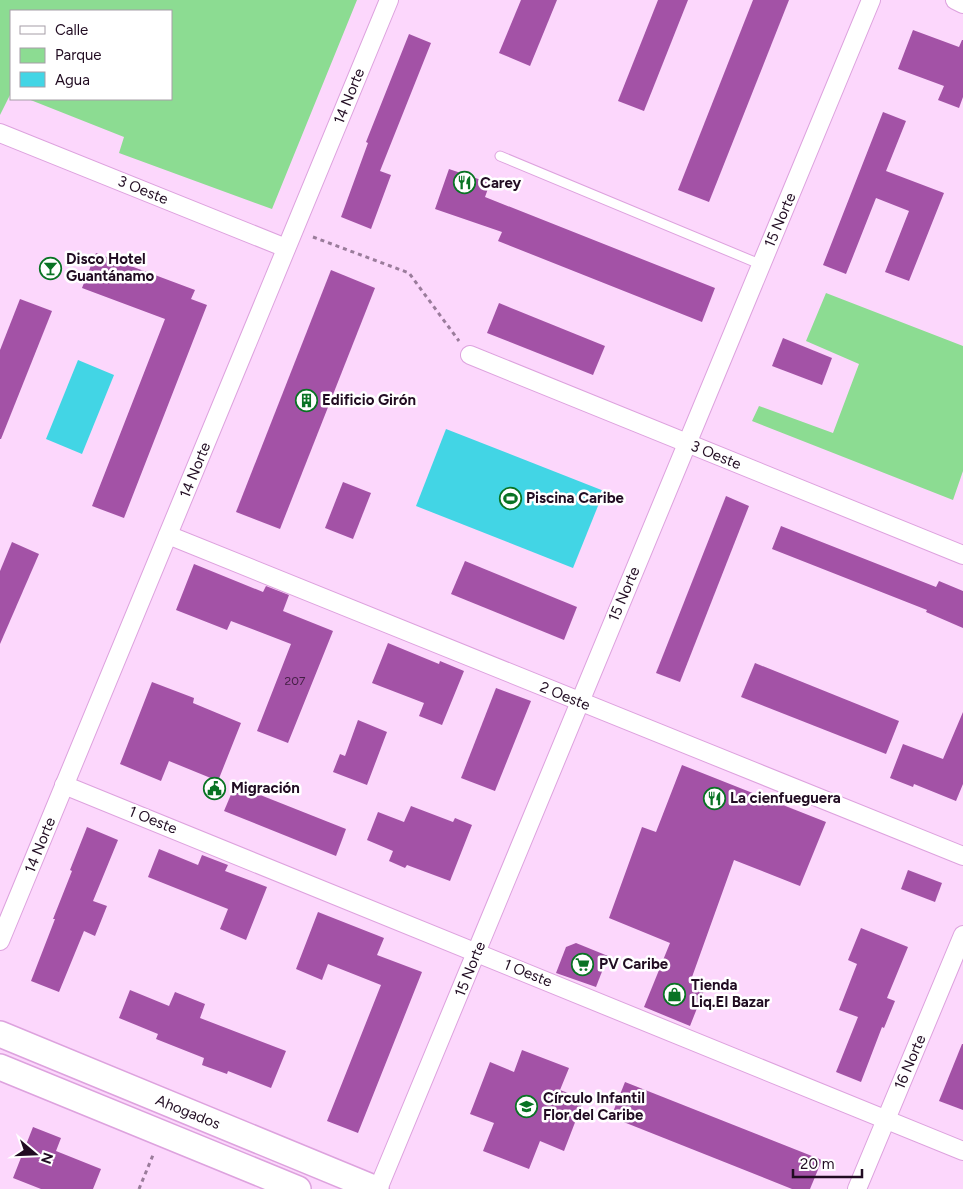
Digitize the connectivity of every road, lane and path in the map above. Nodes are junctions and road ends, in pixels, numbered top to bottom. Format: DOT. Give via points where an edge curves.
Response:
graph roads {
  1 [pos="389,0"];
  2 [pos="872,0"];
  3 [pos="954,0"];
  4 [pos="963,4"];
  5 [pos="0,133"];
  6 [pos="500,156"];
  7 [pos="294,229"];
  8 [pos="286,248"];
  9 [pos="762,265"];
  10 [pos="470,355"];
  11 [pos="687,443"];
  12 [pos="168,535"];
  13 [pos="963,555"];
  14 [pos="580,702"];
  15 [pos="64,785"];
  16 [pos="963,856"];
  17 [pos="963,935"];
  18 [pos="0,941"];
  19 [pos="476,952"];
  20 [pos="0,1034"];
  21 [pos="0,1067"];
  22 [pos="886,1120"];
  23 [pos="162,1134"];
  24 [pos="963,1151"];
  25 [pos="139,1189"];
  26 [pos="298,1189"];
  27 [pos="377,1189"];
  28 [pos="857,1189"];
  1 -- 7 [label="street, 14 Norte"];
  2 -- 9 [label="street, 15 Norte"];
  3 -- 4 [label="street"];
  5 -- 8 [label="street, 3 Oeste"];
  6 -- 9 [label="lane"];
  7 -- 8 [label="street, 14 Norte"];
  7 -- 10 [label="path" via="409,273"];
  8 -- 12 [label="street, 14 Norte"];
  9 -- 11 [label="street, 15 Norte"];
  10 -- 11 [label="street, 3 Oeste"];
  11 -- 13 [label="street, 3 Oeste"];
  11 -- 14 [label="street, 15 Norte"];
  12 -- 14 [label="street, 2 Oeste"];
  12 -- 15 [label="street, 14 Norte"];
  14 -- 16 [label="street, 2 Oeste"];
  14 -- 19 [label="street, 15 Norte"];
  15 -- 18 [label="street, 14 Norte"];
  15 -- 19 [label="street, 1 Oeste"];
  17 -- 22 [label="street, 16 Norte"];
  19 -- 22 [label="street, 1 Oeste"];
  19 -- 27 [label="street, 15 Norte"];
  20 -- 27 [label="main road, Ahogados"];
  21 -- 23 [label="main road, Ahogados"];
  22 -- 24 [label="street, 1 Oeste"];
  22 -- 28 [label="street, 16 Norte"];
  23 -- 25 [label="path"];
  23 -- 26 [label="main road, Ahogados"];
}
